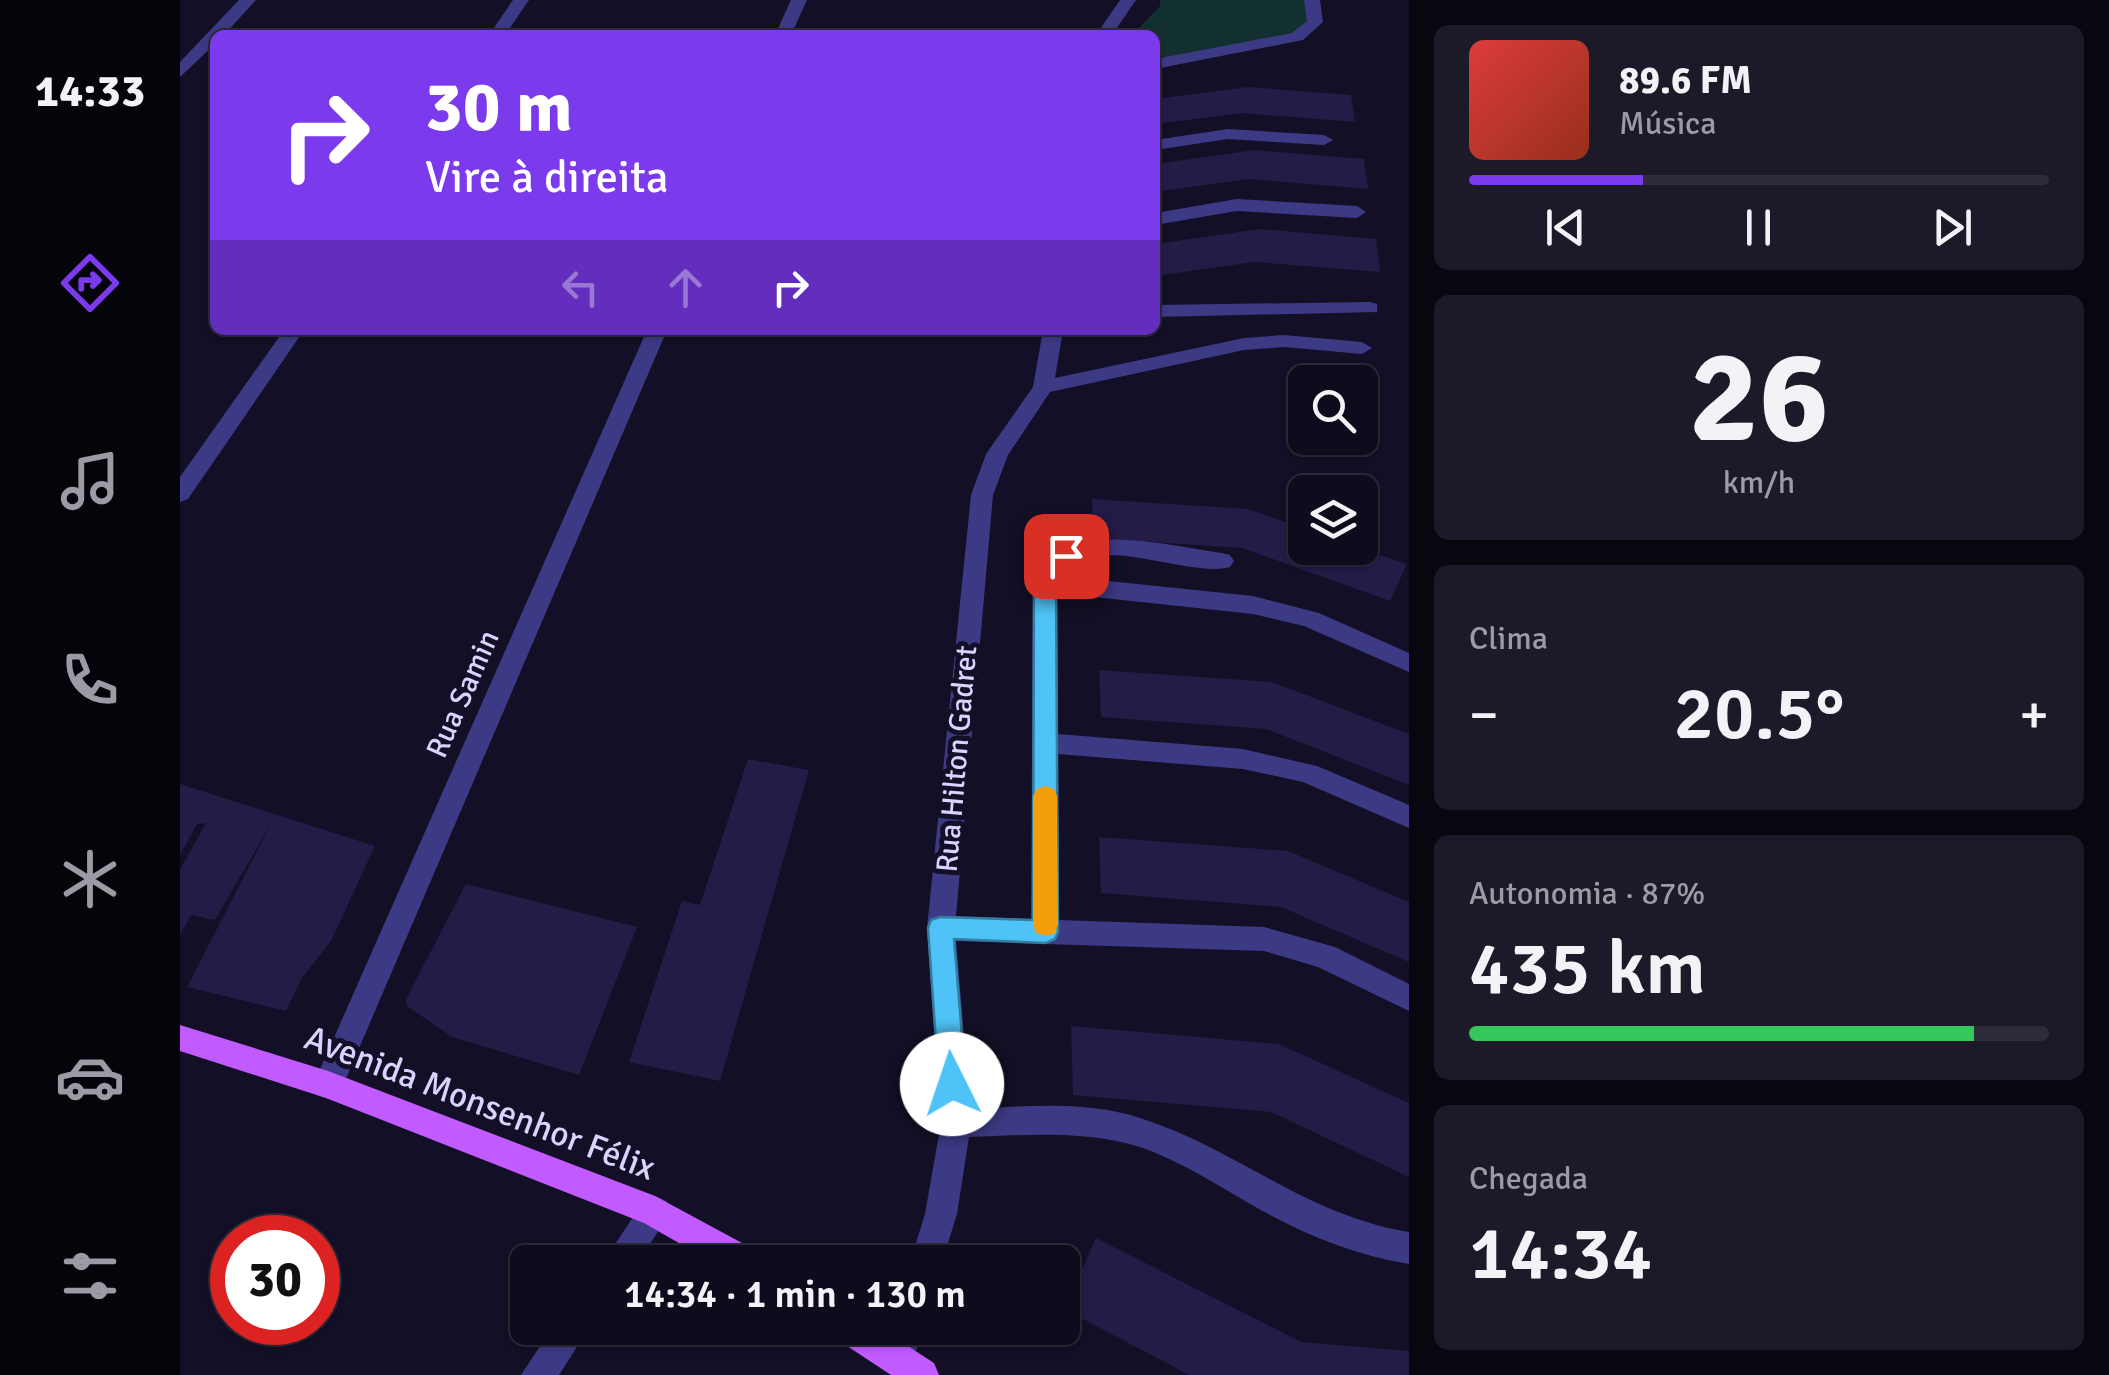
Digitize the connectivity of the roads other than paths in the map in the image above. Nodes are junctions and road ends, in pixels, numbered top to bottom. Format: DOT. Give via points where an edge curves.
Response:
graph roads {
  1 [pos="248,0"];
  2 [pos="521,0"];
  3 [pos="799,0"];
  4 [pos="1128,0"];
  5 [pos="1312,0"];
  6 [pos="220,30"];
  7 [pos="500,30"];
  8 [pos="785,30"];
  9 [pos="1107,30"];
  10 [pos="210,40"];
  11 [pos="1160,63"];
  12 [pos="180,72"];
  13 [pos="1324,140"];
  14 [pos="1160,143"];
  15 [pos="1357,212"];
  16 [pos="1160,217"];
  17 [pos="1370,308"];
  18 [pos="1160,312"];
  19 [pos="291,335"];
  20 [pos="654,335"];
  21 [pos="1052,335"];
  22 [pos="1362,348"];
  23 [pos="1043,387"];
  24 [pos="180,494"];
  25 [pos="1222,562"];
  26 [pos="1045,583"];
  27 [pos="1409,663"];
  28 [pos="1045,743"];
  29 [pos="1409,817"];
  30 [pos="940,928"];
  31 [pos="1046,932"];
  32 [pos="1409,998"];
  33 [pos="180,1038"];
  34 [pos="328,1085"];
  35 [pos="956,1123"];
  36 [pos="655,1212"];
  37 [pos="631,1245"];
  38 [pos="713,1245"];
  39 [pos="931,1245"];
  40 [pos="1409,1248"];
  41 [pos="560,1345"];
  42 [pos="538,1375"];
  1 -- 6 [label="street"];
  2 -- 7 [label="street"];
  3 -- 8 [label="street"];
  4 -- 9 [label="street"];
  5 -- 11 [label="street" via="1316,22 1296,37"];
  10 -- 12 [label="street"];
  13 -- 14 [label="street" via="1228,134"];
  15 -- 16 [label="street" via="1237,205"];
  17 -- 18 [label="street"];
  19 -- 24 [label="street"];
  20 -- 34 [label="street, Rua Samin"];
  21 -- 23 [label="street, Rua Hilton Gadret"];
  22 -- 23 [label="street" via="1244,344"];
  23 -- 30 [label="street, Rua Hilton Gadret" via="997,454 982,495"];
  25 -- 26 [label="street" via="1084,550 1052,567"];
  26 -- 27 [label="street" via="1253,605 1310,619"];
  26 -- 28 [label="street"];
  28 -- 29 [label="street" via="1243,759 1308,773"];
  28 -- 31 [label="street"];
  30 -- 31 [label="street"];
  30 -- 35 [label="street, Rua Hilton Gadret"];
  31 -- 32 [label="street" via="1264,939 1325,956"];
  33 -- 34 [label="main road, Avenida Monsenhor Félix"];
  34 -- 36 [label="main road, Avenida Monsenhor Félix"];
  35 -- 39 [label="street, Rua Hilton Gadret"];
  35 -- 40 [label="street" via="1090,1122 1140,1133 1321,1226 1370,1245"];
  36 -- 37 [label="street"];
  36 -- 38 [label="main road, Avenida Monsenhor Félix"];
  41 -- 42 [label="street"];
}
